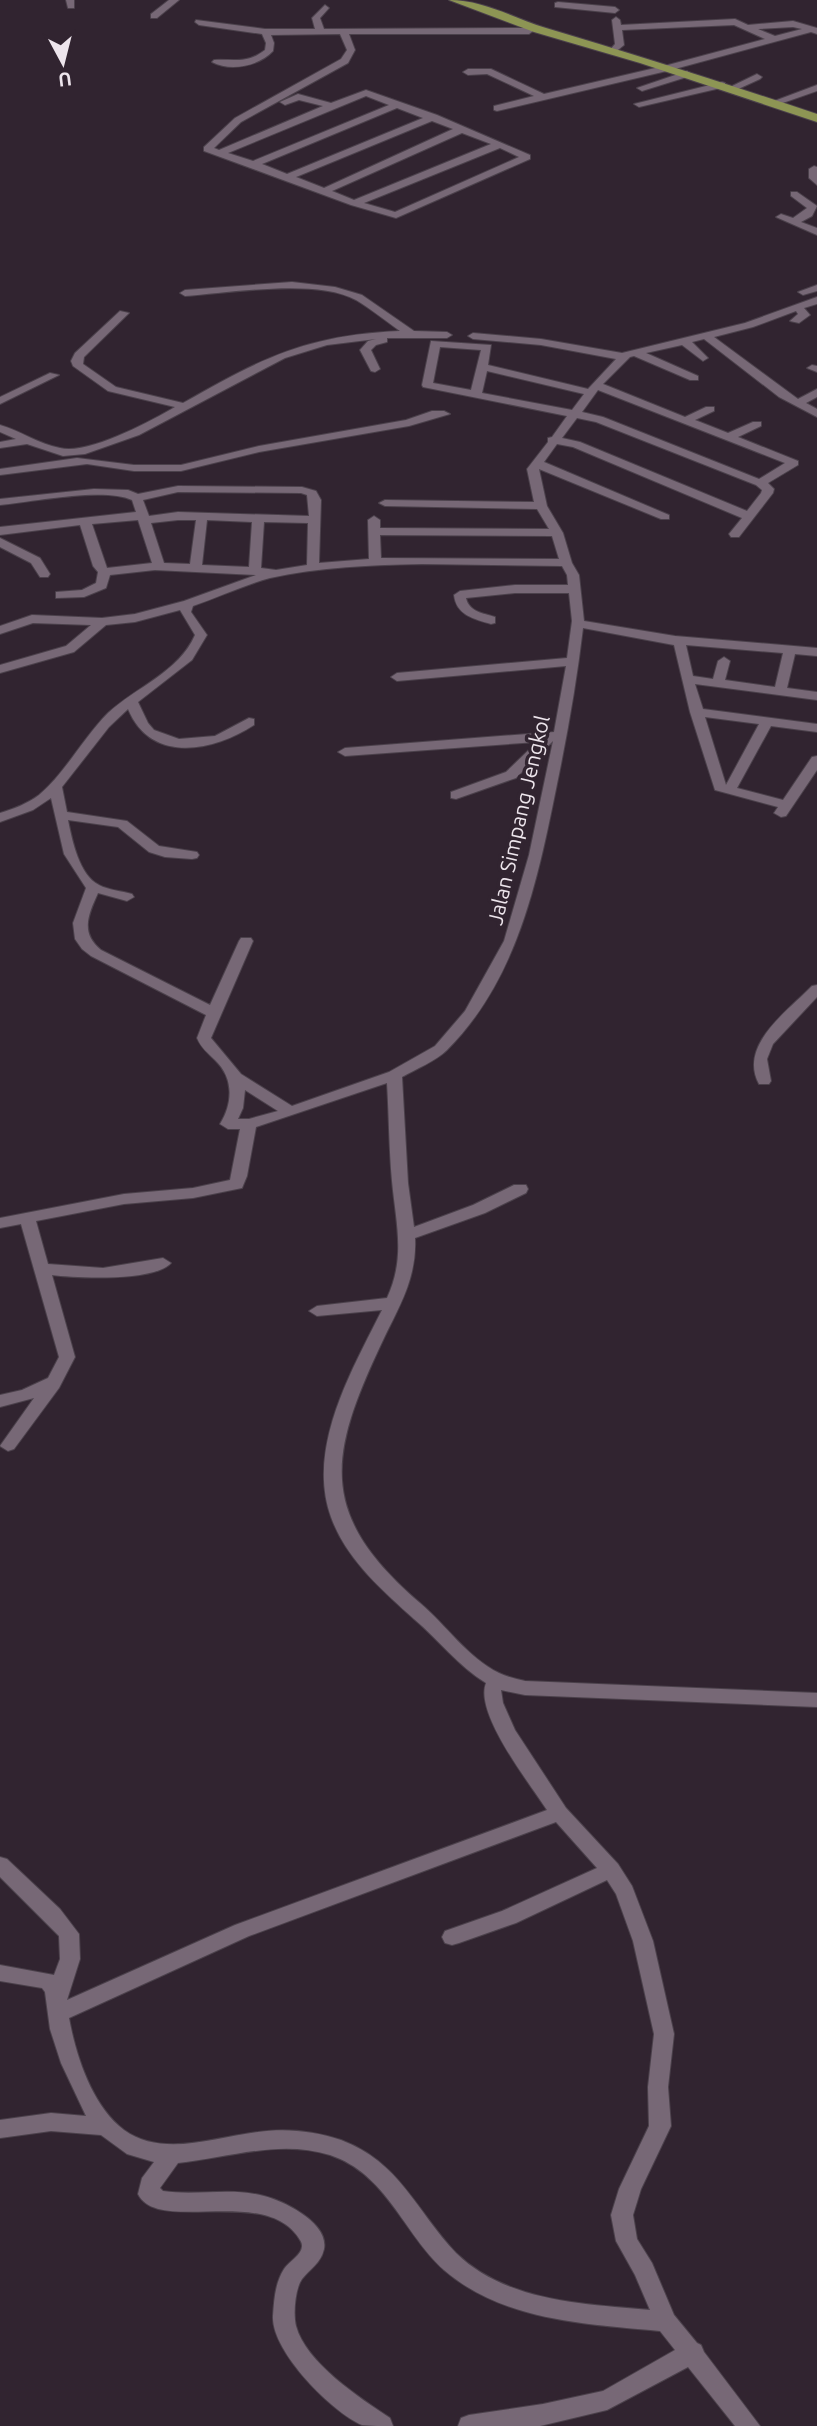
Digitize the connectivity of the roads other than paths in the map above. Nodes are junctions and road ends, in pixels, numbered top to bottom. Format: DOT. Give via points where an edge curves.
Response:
graph roads {
  1 [pos="175,0"];
  2 [pos="456,0"];
  3 [pos="558,5"];
  4 [pos="615,5"];
  5 [pos="325,8"];
  6 [pos="154,16"];
  7 [pos="199,22"];
  8 [pos="749,27"];
  9 [pos="617,28"];
  10 [pos="533,30"];
  11 [pos="815,30"];
  12 [pos="343,31"];
  13 [pos="265,32"];
  14 [pos="320,32"];
  15 [pos="652,35"];
  16 [pos="508,38"];
  17 [pos="620,38"];
  18 [pos="773,39"];
  19 [pos="613,51"];
  20 [pos="217,62"];
  21 [pos="674,70"];
  22 [pos="468,72"];
  23 [pos="757,77"];
  24 [pos="649,78"];
  25 [pos="727,86"];
  26 [pos="642,88"];
  27 [pos="817,88"];
  28 [pos="543,97"];
  29 [pos="774,103"];
  30 [pos="399,104"];
  31 [pos="639,104"];
  32 [pos="332,106"];
  33 [pos="259,108"];
  34 [pos="498,108"];
  35 [pos="434,117"];
  36 [pos="817,118"];
  37 [pos="462,129"];
  38 [pos="500,144"];
  39 [pos="219,153"];
  40 [pos="253,164"];
  41 [pos="814,169"];
  42 [pos="286,178"];
  43 [pos="817,182"];
  44 [pos="325,191"];
  45 [pos="794,194"];
  46 [pos="354,203"];
  47 [pos="781,217"];
  48 [pos="793,222"];
  49 [pos="817,232"];
  50 [pos="817,288"];
  51 [pos="803,292"];
  52 [pos="185,293"];
  53 [pos="816,301"];
  54 [pos="797,307"];
  55 [pos="124,313"];
  56 [pos="795,321"];
  57 [pos="410,333"];
  58 [pos="705,335"];
  59 [pos="683,340"];
  60 [pos="628,355"];
  61 [pos="703,358"];
  62 [pos="483,368"];
  63 [pos="375,369"];
  64 [pos="54,375"];
  65 [pos="694,378"];
  66 [pos="551,383"];
  67 [pos="595,389"];
  68 [pos="817,392"];
  69 [pos="475,394"];
  70 [pos="0,401"];
  71 [pos="797,404"];
  72 [pos="536,406"];
  73 [pos="187,407"];
  74 [pos="710,409"];
  75 [pos="444,414"];
  76 [pos="576,414"];
  77 [pos="817,414"];
  78 [pos="687,420"];
  79 [pos="757,424"];
  80 [pos="0,428"];
  81 [pos="279,435"];
  82 [pos="730,437"];
  83 [pos="33,440"];
  84 [pos="552,440"];
  85 [pos="0,445"];
  86 [pos="274,447"];
  87 [pos="259,449"];
  88 [pos="287,458"];
  89 [pos="536,463"];
  90 [pos="0,471"];
  91 [pos="82,471"];
  92 [pos="760,483"];
  93 [pos="431,487"];
  94 [pos="137,498"];
  95 [pos="0,502"];
  96 [pos="385,503"];
  97 [pos="432,504"];
  98 [pos="541,506"];
  99 [pos="748,516"];
  100 [pos="143,517"];
  101 [pos="202,517"];
  102 [pos="665,517"];
  103 [pos="258,519"];
  104 [pos="314,520"];
  105 [pos="85,521"];
  106 [pos="0,531"];
  107 [pos="557,533"];
  108 [pos="735,534"];
  109 [pos="0,542"];
  110 [pos="375,563"];
  111 [pos="566,563"];
  112 [pos="159,566"];
  113 [pos="195,568"];
  114 [pos="313,568"];
  115 [pos="255,569"];
  116 [pos="104,572"];
  117 [pos="277,573"];
  118 [pos="44,574"];
  119 [pos="576,589"];
  120 [pos="60,595"];
  121 [pos="188,604"];
  122 [pos="491,620"];
  123 [pos="102,622"];
  124 [pos="577,624"];
  125 [pos="0,630"];
  126 [pos="675,640"];
  127 [pos="790,649"];
  128 [pos="817,652"];
  129 [pos="575,661"];
  130 [pos="724,662"];
  131 [pos="0,669"];
  132 [pos="397,677"];
  133 [pos="687,679"];
  134 [pos="718,684"];
  135 [pos="780,691"];
  136 [pos="817,696"];
  137 [pos="131,701"];
  138 [pos="696,712"];
  139 [pos="249,722"];
  140 [pos="767,722"];
  141 [pos="817,728"];
  142 [pos="554,736"];
  143 [pos="345,752"];
  144 [pos="817,760"];
  145 [pos="55,786"];
  146 [pos="729,791"];
  147 [pos="456,795"];
  148 [pos="61,815"];
  149 [pos="0,818"];
  150 [pos="192,855"];
  151 [pos="93,888"];
  152 [pos="127,897"];
  153 [pos="246,941"];
  154 [pos="817,989"];
  155 [pos="214,1013"];
  156 [pos="394,1075"];
  157 [pos="233,1076"];
  158 [pos="764,1082"];
  159 [pos="291,1112"];
  160 [pos="250,1124"];
  161 [pos="520,1189"];
  162 [pos="27,1218"];
  163 [pos="0,1223"];
  164 [pos="408,1235"];
  165 [pos="163,1263"];
  166 [pos="43,1269"];
  167 [pos="394,1303"];
  168 [pos="317,1311"];
  169 [pos="54,1382"];
  170 [pos="0,1401"];
  171 [pos="8,1445"];
  172 [pos="496,1679"];
  173 [pos="817,1700"];
  174 [pos="559,1813"];
  175 [pos="0,1864"];
  176 [pos="611,1870"];
  177 [pos="452,1937"];
  178 [pos="0,1973"];
  179 [pos="58,2004"];
  180 [pos="104,2126"];
  181 [pos="0,2129"];
  182 [pos="172,2154"];
  183 [pos="666,2322"];
  184 [pos="693,2353"];
  185 [pos="382,2426"];
  186 [pos="469,2426"];
  187 [pos="749,2426"];
  1 -- 6 [label="street"];
  2 -- 10 [label="main road"];
  3 -- 4 [label="street"];
  4 -- 9 [label="street"];
  5 -- 14 [label="street" via="316,18"];
  7 -- 13 [label="street"];
  8 -- 9 [label="street" via="731,22"];
  8 -- 11 [label="street" via="793,24"];
  8 -- 18 [label="street"];
  9 -- 17 [label="street"];
  10 -- 12 [label="street"];
  10 -- 16 [label="street"];
  10 -- 19 [label="main road"];
  11 -- 18 [label="street"];
  12 -- 14 [label="street"];
  12 -- 33 [label="street" via="351,50 345,61"];
  13 -- 14 [label="street"];
  13 -- 20 [label="street" via="269,51 254,62"];
  15 -- 17 [label="street"];
  17 -- 19 [label="street"];
  18 -- 21 [label="street"];
  19 -- 21 [label="main road"];
  21 -- 24 [label="street"];
  21 -- 25 [label="main road"];
  21 -- 26 [label="street"];
  21 -- 28 [label="street"];
  22 -- 28 [label="street" via="488,71"];
  23 -- 25 [label="street"];
  25 -- 29 [label="main road"];
  25 -- 31 [label="street"];
  27 -- 29 [label="street"];
  28 -- 34 [label="street"];
  29 -- 36 [label="main road"];
  30 -- 32 [label="street" via="366,93"];
  30 -- 35 [label="street"];
  30 -- 40 [label="street"];
  32 -- 33 [label="street" via="298,97"];
  32 -- 39 [label="street"];
  33 -- 39 [label="street" via="238,120 207,149"];
  35 -- 37 [label="street"];
  35 -- 42 [label="street"];
  37 -- 38 [label="street"];
  37 -- 44 [label="street"];
  38 -- 46 [label="street"];
  38 -- 46 [label="street" via="527,157 397,215"];
  39 -- 40 [label="street"];
  40 -- 42 [label="street"];
  41 -- 43 [label="street"];
  42 -- 44 [label="street"];
  44 -- 46 [label="street"];
  45 -- 48 [label="street" via="813,206"];
  47 -- 48 [label="street"];
  48 -- 49 [label="street"];
  50 -- 51 [label="street"];
  52 -- 57 [label="street" via="292,285 335,290 358,297"];
  53 -- 54 [label="street"];
  54 -- 56 [label="street" via="805,315"];
  54 -- 58 [label="street"];
  55 -- 73 [label="street" via="79,355 78,366 111,389"];
  57 -- 60 [label="street" via="499,337"];
  57 -- 63 [label="street" via="372,343 365,350"];
  57 -- 73 [label="street" via="360,337 291,352 260,364"];
  58 -- 59 [label="street"];
  58 -- 71 [label="street"];
  59 -- 60 [label="street"];
  59 -- 61 [label="street"];
  60 -- 65 [label="street"];
  60 -- 67 [label="street"];
  62 -- 66 [label="street"];
  62 -- 69 [label="street"];
  62 -- 69 [label="street" via="487,347 435,343 427,385"];
  64 -- 70 [label="street"];
  66 -- 67 [label="street"];
  66 -- 72 [label="street"];
  67 -- 76 [label="street"];
  67 -- 78 [label="street"];
  68 -- 71 [label="street"];
  69 -- 72 [label="street"];
  71 -- 77 [label="street"];
  72 -- 76 [label="street"];
  73 -- 91 [label="street" via="127,436"];
  74 -- 78 [label="street"];
  75 -- 86 [label="street"];
  76 -- 84 [label="street"];
  76 -- 92 [label="street"];
  78 -- 82 [label="street"];
  79 -- 82 [label="street"];
  80 -- 83 [label="street"];
  81 -- 87 [label="street"];
  82 -- 92 [label="street" via="794,463"];
  83 -- 85 [label="street"];
  83 -- 91 [label="street" via="56,450"];
  84 -- 89 [label="street"];
  84 -- 99 [label="street" via="576,444"];
  86 -- 87 [label="street"];
  86 -- 88 [label="street"];
  87 -- 91 [label="street" via="181,468 134,468 88,461"];
  89 -- 98 [label="street, Jalan Simpang Jengkol" via="533,478"];
  89 -- 102 [label="street"];
  90 -- 91 [label="street"];
  91 -- 94 [label="street"];
  91 -- 95 [label="street"];
  92 -- 99 [label="street" via="767,493"];
  93 -- 97 [label="street"];
  94 -- 100 [label="street"];
  94 -- 104 [label="street" via="178,489 302,490 312,493 315,500"];
  96 -- 97 [label="street"];
  97 -- 98 [label="street"];
  98 -- 107 [label="street, Jalan Simpang Jengkol"];
  99 -- 108 [label="street"];
  100 -- 101 [label="street"];
  100 -- 105 [label="street"];
  100 -- 112 [label="street"];
  101 -- 103 [label="street"];
  101 -- 113 [label="street"];
  103 -- 104 [label="street"];
  103 -- 115 [label="street"];
  104 -- 114 [label="street"];
  105 -- 106 [label="street"];
  105 -- 116 [label="street"];
  107 -- 110 [label="street" via="374,526"];
  107 -- 111 [label="street, Jalan Simpang Jengkol"];
  109 -- 118 [label="street" via="36,561"];
  110 -- 111 [label="street"];
  110 -- 114 [label="street"];
  111 -- 119 [label="street, Jalan Simpang Jengkol"];
  112 -- 113 [label="street"];
  112 -- 116 [label="street"];
  113 -- 115 [label="street"];
  114 -- 117 [label="street"];
  115 -- 117 [label="street"];
  116 -- 120 [label="street" via="102,585 93,590"];
  117 -- 121 [label="street"];
  119 -- 122 [label="street" via="460,595 464,609"];
  119 -- 124 [label="street, Jalan Simpang Jengkol"];
  121 -- 123 [label="street"];
  121 -- 137 [label="street" via="185,612 201,635 197,644"];
  123 -- 125 [label="street" via="32,619"];
  123 -- 131 [label="street" via="70,649"];
  124 -- 126 [label="street"];
  124 -- 129 [label="street, Jalan Simpang Jengkol"];
  126 -- 127 [label="street"];
  126 -- 133 [label="street" via="680,644"];
  127 -- 128 [label="street"];
  127 -- 135 [label="street"];
  129 -- 132 [label="street"];
  129 -- 142 [label="street, Jalan Simpang Jengkol"];
  130 -- 134 [label="street"];
  133 -- 134 [label="street"];
  133 -- 138 [label="street"];
  134 -- 135 [label="street"];
  135 -- 136 [label="street"];
  137 -- 139 [label="street" via="150,733 174,742 215,741"];
  137 -- 145 [label="street"];
  138 -- 140 [label="street"];
  138 -- 146 [label="street" via="716,779"];
  140 -- 141 [label="street"];
  140 -- 146 [label="street"];
  142 -- 143 [label="street"];
  142 -- 147 [label="street" via="511,775"];
  142 -- 156 [label="street, Jalan Simpang Jengkol" via="528,887 511,941 453,1037 424,1060"];
  144 -- 146 [label="street" via="783,810"];
  145 -- 148 [label="street"];
  145 -- 149 [label="street" via="34,805"];
  148 -- 150 [label="street" via="122,824 153,849"];
  148 -- 151 [label="street" via="71,858"];
  151 -- 152 [label="street"];
  151 -- 155 [label="street" via="80,926 80,938 87,948"];
  153 -- 155 [label="street"];
  154 -- 158 [label="street" via="765,1043 760,1059"];
  155 -- 157 [label="street" via="204,1038"];
  156 -- 159 [label="street, Jalan Simpang Jengkol"];
  156 -- 164 [label="street"];
  157 -- 159 [label="street"];
  157 -- 160 [label="street" via="239,1097 228,1124"];
  159 -- 160 [label="street, Jalan Simpang Jengkol"];
  160 -- 162 [label="street" via="242,1140 243,1169 236,1184"];
  161 -- 164 [label="street"];
  162 -- 163 [label="street"];
  162 -- 166 [label="street"];
  164 -- 167 [label="street" via="405,1273"];
  165 -- 166 [label="street" via="101,1275"];
  166 -- 169 [label="street" via="67,1357"];
  167 -- 168 [label="street"];
  167 -- 172 [label="street" via="339,1427 335,1500 343,1522 373,1569 473,1665"];
  169 -- 170 [label="street"];
  169 -- 171 [label="street"];
  172 -- 173 [label="street" via="525,1688"];
  172 -- 174 [label="street" via="492,1690 500,1719"];
  174 -- 176 [label="street"];
  174 -- 179 [label="street" via="226,1935 111,1987"];
  175 -- 179 [label="street" via="69,1934 70,1959"];
  176 -- 177 [label="street" via="509,1917"];
  176 -- 183 [label="street" via="636,1917 663,2026 660,2126 622,2215 627,2241"];
  178 -- 179 [label="street" via="48,1980"];
  179 -- 180 [label="street" via="81,2086"];
  180 -- 181 [label="street" via="51,2122"];
  180 -- 182 [label="street" via="133,2147"];
  182 -- 183 [label="street" via="279,2138 338,2148 363,2159 394,2186 450,2261 471,2278 538,2305"];
  182 -- 185 [label="street" via="150,2185 152,2198 169,2203 251,2202 274,2207 307,2231 313,2249 290,2278 283,2305 284,2325 326,2387"];
  183 -- 184 [label="street"];
  184 -- 186 [label="street" via="607,2400"];
  184 -- 187 [label="street"];
}
